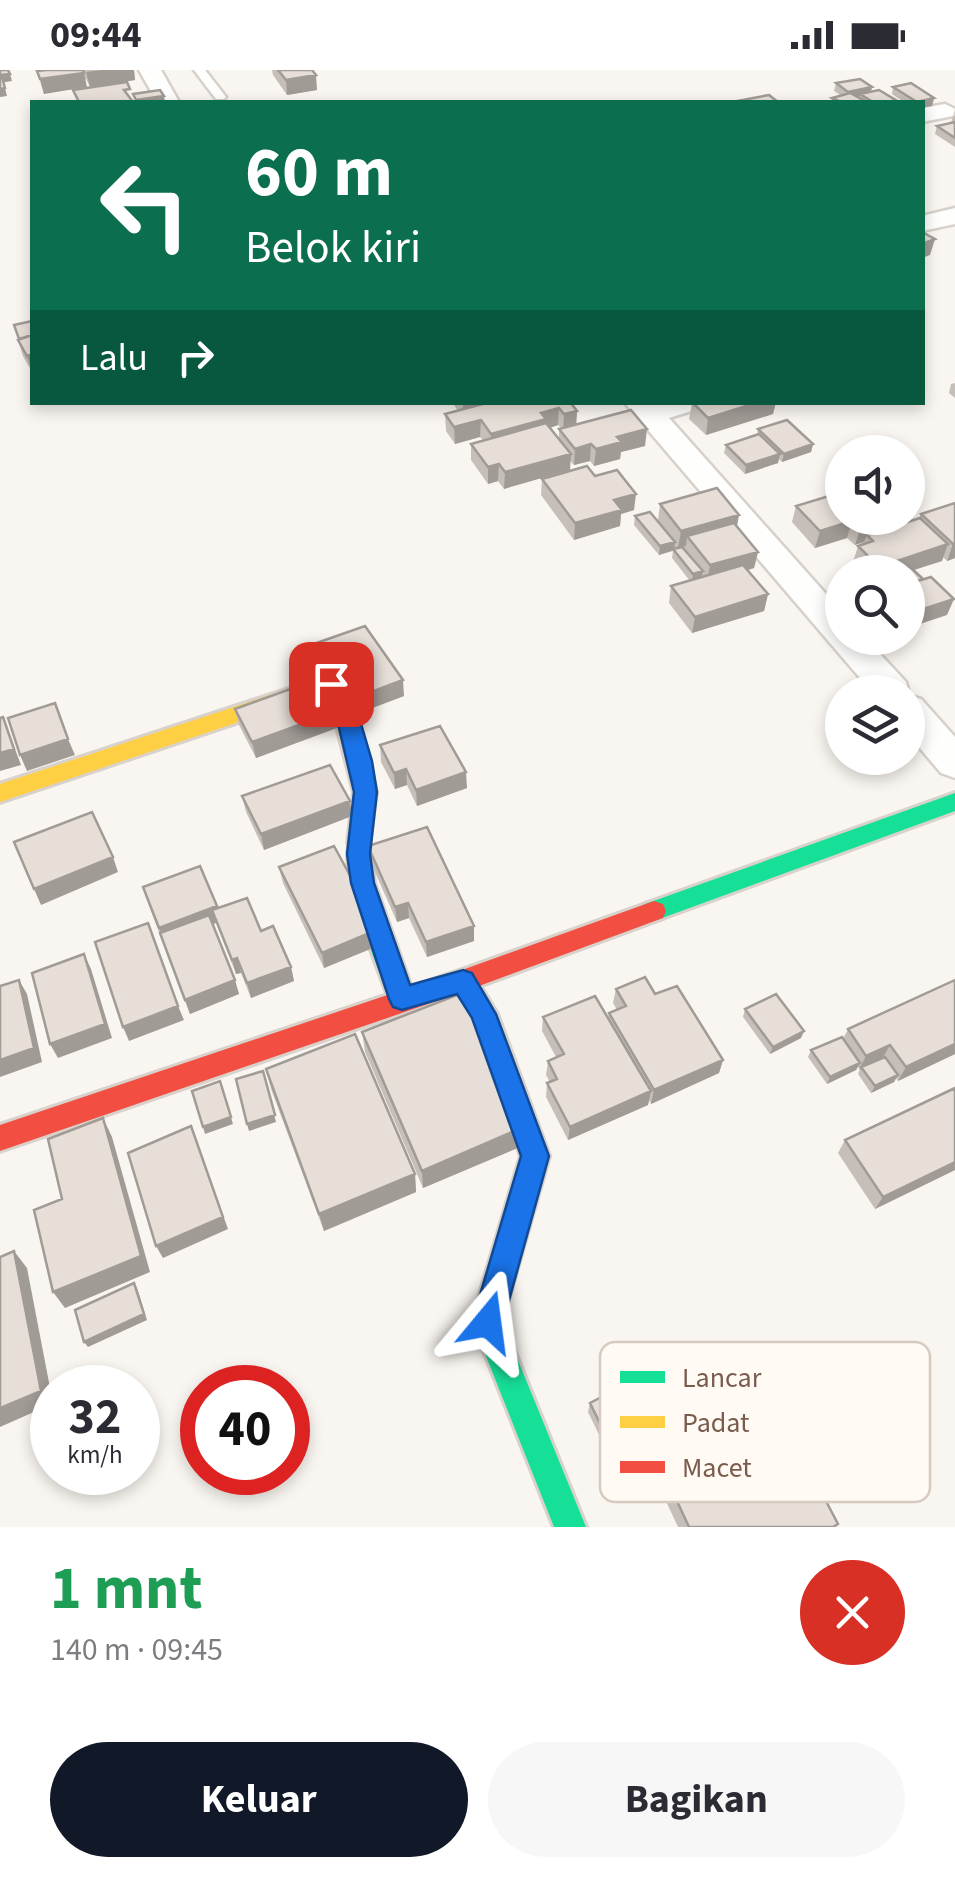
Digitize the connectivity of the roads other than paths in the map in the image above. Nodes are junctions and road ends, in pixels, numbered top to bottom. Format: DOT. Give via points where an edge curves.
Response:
graph roads {
  1 [pos="150,70"];
  2 [pos="199,70"];
  3 [pos="220,97"];
  4 [pos="167,100"];
  5 [pos="955,216"];
  6 [pos="925,223"];
  7 [pos="644,408"];
  8 [pos="825,614"];
  9 [pos="861,655"];
  10 [pos="878,675"];
  11 [pos="925,729"];
  12 [pos="955,763"];
  13 [pos="0,793"];
  14 [pos="955,802"];
  15 [pos="463,981"];
  16 [pos="402,999"];
  17 [pos="0,1138"];
  18 [pos="570,1527"];
  1 -- 4 [label="street"];
  2 -- 3 [label="lane"];
  5 -- 6 [label="street"];
  7 -- 8 [label="street"];
  9 -- 10 [label="street"];
  11 -- 12 [label="street"];
  13 -- 16 [label="street" via="331,684 340,690 361,761 362,883"];
  14 -- 15 [label="street"];
  15 -- 16 [label="street"];
  15 -- 18 [label="street" via="484,1014 535,1156 488,1322"];
  16 -- 17 [label="street"];
}
